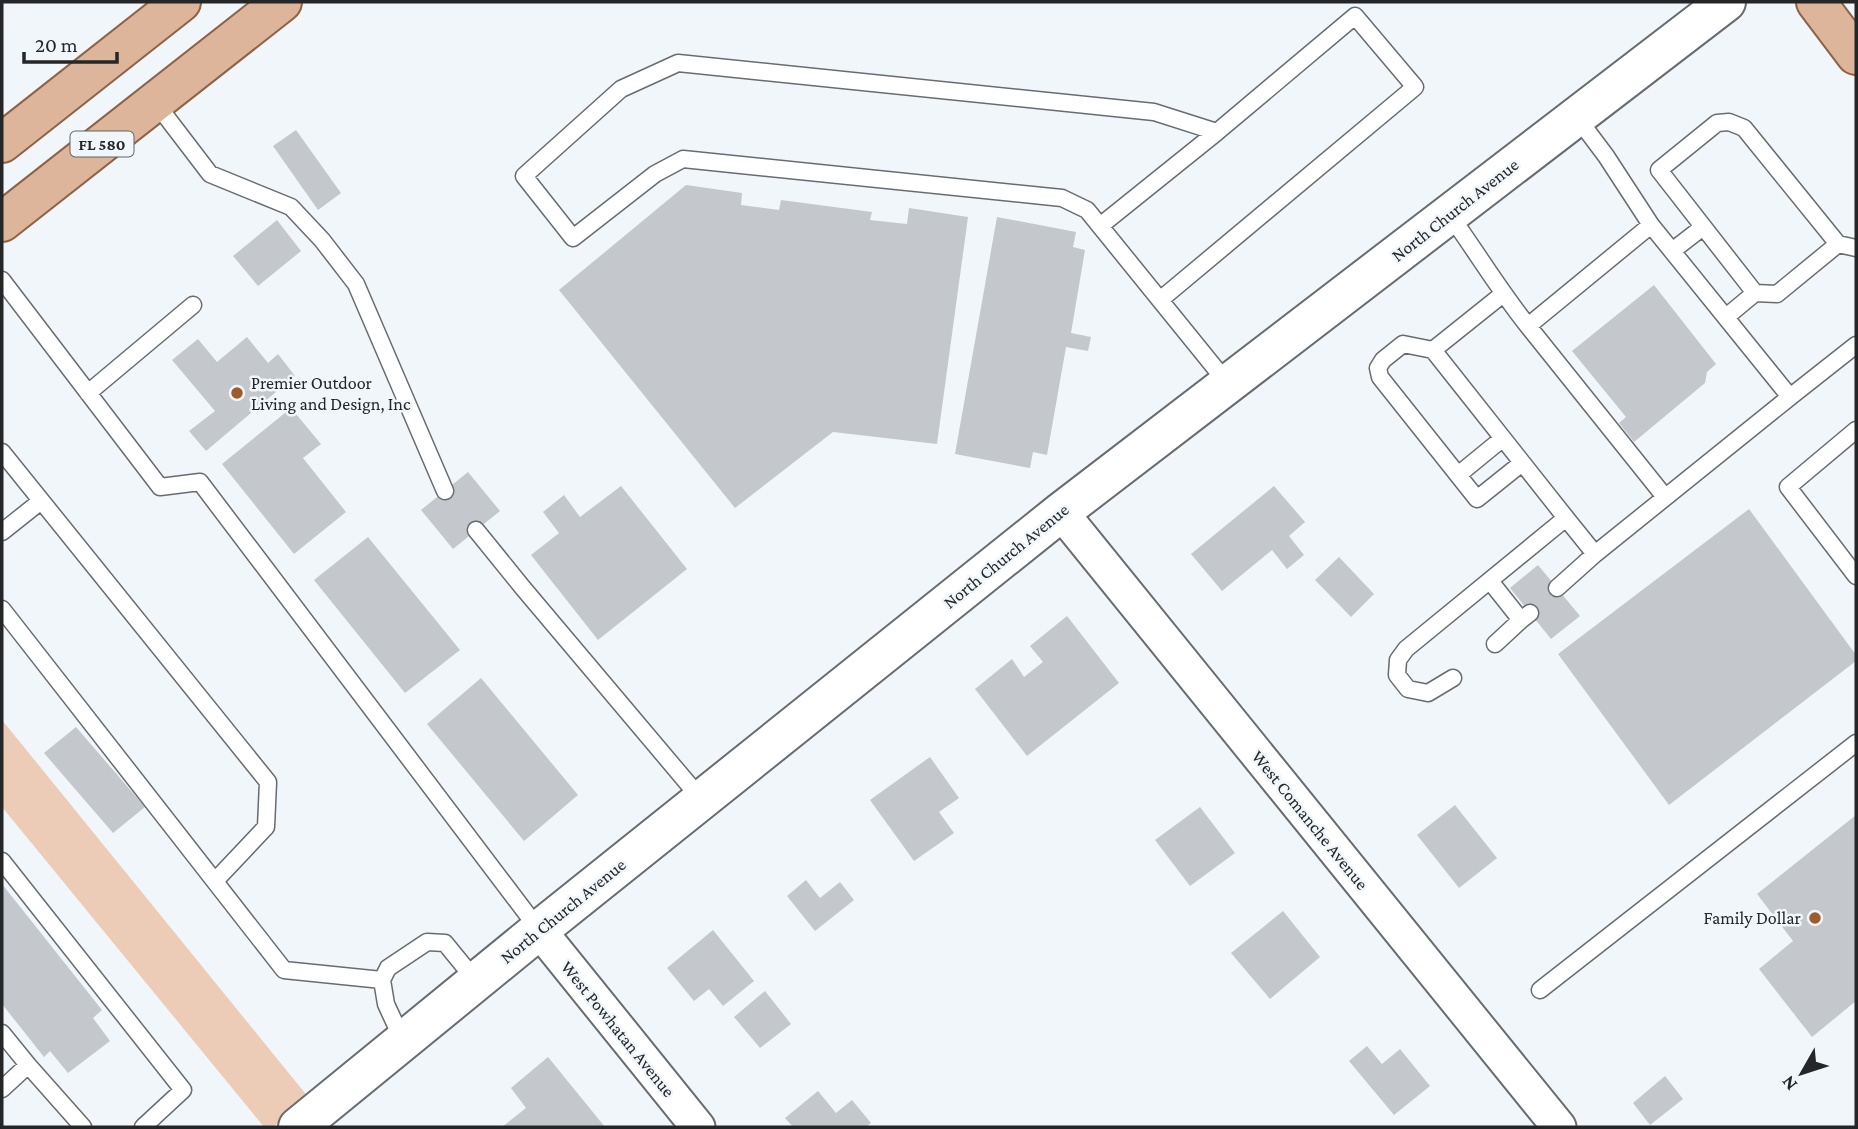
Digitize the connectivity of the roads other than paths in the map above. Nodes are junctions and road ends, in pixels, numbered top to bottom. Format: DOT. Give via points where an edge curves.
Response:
graph roads {
  1 [pos="152,2"];
  2 [pos="181,2"];
  3 [pos="282,2"];
  4 [pos="312,2"];
  5 [pos="1726,2"];
  6 [pos="1815,2"];
  7 [pos="1856,55"];
  8 [pos="202,65"];
  9 [pos="53,102"];
  10 [pos="155,102"];
  11 [pos="1576,116"];
  12 [pos="1217,132"];
  13 [pos="2,143"];
  14 [pos="1449,214"];
  15 [pos="2,222"];
  16 [pos="1651,225"];
  17 [pos="1100,226"];
  18 [pos="1703,227"];
  19 [pos="1838,244"];
  20 [pos="1856,248"];
  21 [pos="1672,251"];
  22 [pos="2,280"];
  23 [pos="1755,293"];
  24 [pos="1503,294"];
  25 [pos="1160,300"];
  26 [pos="193,305"];
  27 [pos="1726,317"];
  28 [pos="1528,326"];
  29 [pos="1856,345"];
  30 [pos="1433,350"];
  31 [pos="1228,383"];
  32 [pos="88,393"];
  33 [pos="1790,397"];
  34 [pos="1856,430"];
  35 [pos="1502,439"];
  36 [pos="2,452"];
  37 [pos="1522,463"];
  38 [pos="1458,475"];
  39 [pos="445,491"];
  40 [pos="1665,497"];
  41 [pos="41,501"];
  42 [pos="1061,512"];
  43 [pos="1566,518"];
  44 [pos="476,530"];
  45 [pos="2,532"];
  46 [pos="1595,554"];
  47 [pos="1856,576"];
  48 [pos="1490,581"];
  49 [pos="1557,588"];
  50 [pos="2,609"];
  51 [pos="1494,644"];
  52 [pos="1453,678"];
  53 [pos="1856,743"];
  54 [pos="701,800"];
  55 [pos="2,860"];
  56 [pos="215,881"];
  57 [pos="539,930"];
  58 [pos="382,980"];
  59 [pos="476,981"];
  60 [pos="1540,990"];
  61 [pos="2,1033"];
  62 [pos="403,1041"];
  63 [pos="28,1065"];
  64 [pos="2,1088"];
  65 [pos="83,1127"];
  66 [pos="143,1127"];
  67 [pos="298,1127"];
  68 [pos="698,1127"];
  69 [pos="1559,1127"];
  1 -- 9 [label="main road"];
  2 -- 9 [label="main road"];
  3 -- 8 [label="main road"];
  4 -- 8 [label="main road, FL 580"];
  5 -- 11 [label="street, North Church Avenue"];
  6 -- 7 [label="main road"];
  8 -- 10 [label="main road, FL 580"];
  9 -- 13 [label="main road"];
  10 -- 15 [label="main road, FL 580"];
  10 -- 39 [label="lane" via="210,174 291,207 356,284"];
  11 -- 14 [label="street, North Church Avenue"];
  11 -- 16 [label="lane"];
  12 -- 17 [label="lane"];
  12 -- 17 [label="lane" via="1154,112 678,63 621,89 524,176 573,238 655,174 683,159 1062,198 1087,210"];
  12 -- 25 [label="lane" via="1355,16 1415,87"];
  14 -- 24 [label="lane"];
  14 -- 31 [label="street, North Church Avenue"];
  16 -- 21 [label="lane"];
  16 -- 28 [label="lane"];
  17 -- 25 [label="lane"];
  18 -- 19 [label="lane" via="1659,170 1717,123 1729,122 1744,128"];
  18 -- 21 [label="lane"];
  18 -- 23 [label="lane"];
  19 -- 20 [label="lane"];
  19 -- 23 [label="lane" via="1777,294"];
  21 -- 27 [label="lane"];
  22 -- 32 [label="lane"];
  23 -- 27 [label="lane"];
  24 -- 28 [label="lane"];
  24 -- 30 [label="lane"];
  25 -- 31 [label="lane"];
  26 -- 32 [label="lane"];
  27 -- 33 [label="lane"];
  28 -- 40 [label="lane"];
  29 -- 33 [label="lane"];
  30 -- 35 [label="lane"];
  30 -- 38 [label="lane" via="1403,344 1378,368 1380,377"];
  31 -- 42 [label="street, North Church Avenue"];
  32 -- 57 [label="lane" via="160,487 200,482"];
  33 -- 40 [label="lane"];
  34 -- 47 [label="lane" via="1788,486"];
  35 -- 37 [label="lane"];
  35 -- 38 [label="lane"];
  36 -- 41 [label="lane"];
  37 -- 38 [label="lane" via="1477,499"];
  37 -- 43 [label="lane"];
  40 -- 46 [label="lane"];
  41 -- 45 [label="lane"];
  41 -- 56 [label="lane" via="268,782 265,827"];
  42 -- 54 [label="street, North Church Avenue"];
  42 -- 69 [label="street, West Comanche Avenue"];
  43 -- 46 [label="lane"];
  43 -- 48 [label="lane"];
  44 -- 54 [label="lane"];
  46 -- 49 [label="lane"];
  48 -- 51 [label="lane" via="1526,616"];
  48 -- 52 [label="lane" via="1398,660 1397,675 1408,689 1428,693"];
  50 -- 56 [label="lane"];
  53 -- 60 [label="lane"];
  54 -- 57 [label="street, North Church Avenue"];
  55 -- 66 [label="lane" via="183,1090"];
  56 -- 58 [label="lane" via="284,970"];
  57 -- 59 [label="street, North Church Avenue"];
  57 -- 68 [label="street, West Powhatan Avenue"];
  58 -- 59 [label="lane" via="388,968 427,942 445,943"];
  58 -- 62 [label="lane" via="386,1004"];
  59 -- 62 [label="street, North Church Avenue"];
  61 -- 63 [label="lane"];
  62 -- 67 [label="street, North Church Avenue"];
  63 -- 64 [label="lane"];
  63 -- 65 [label="lane"];
}
